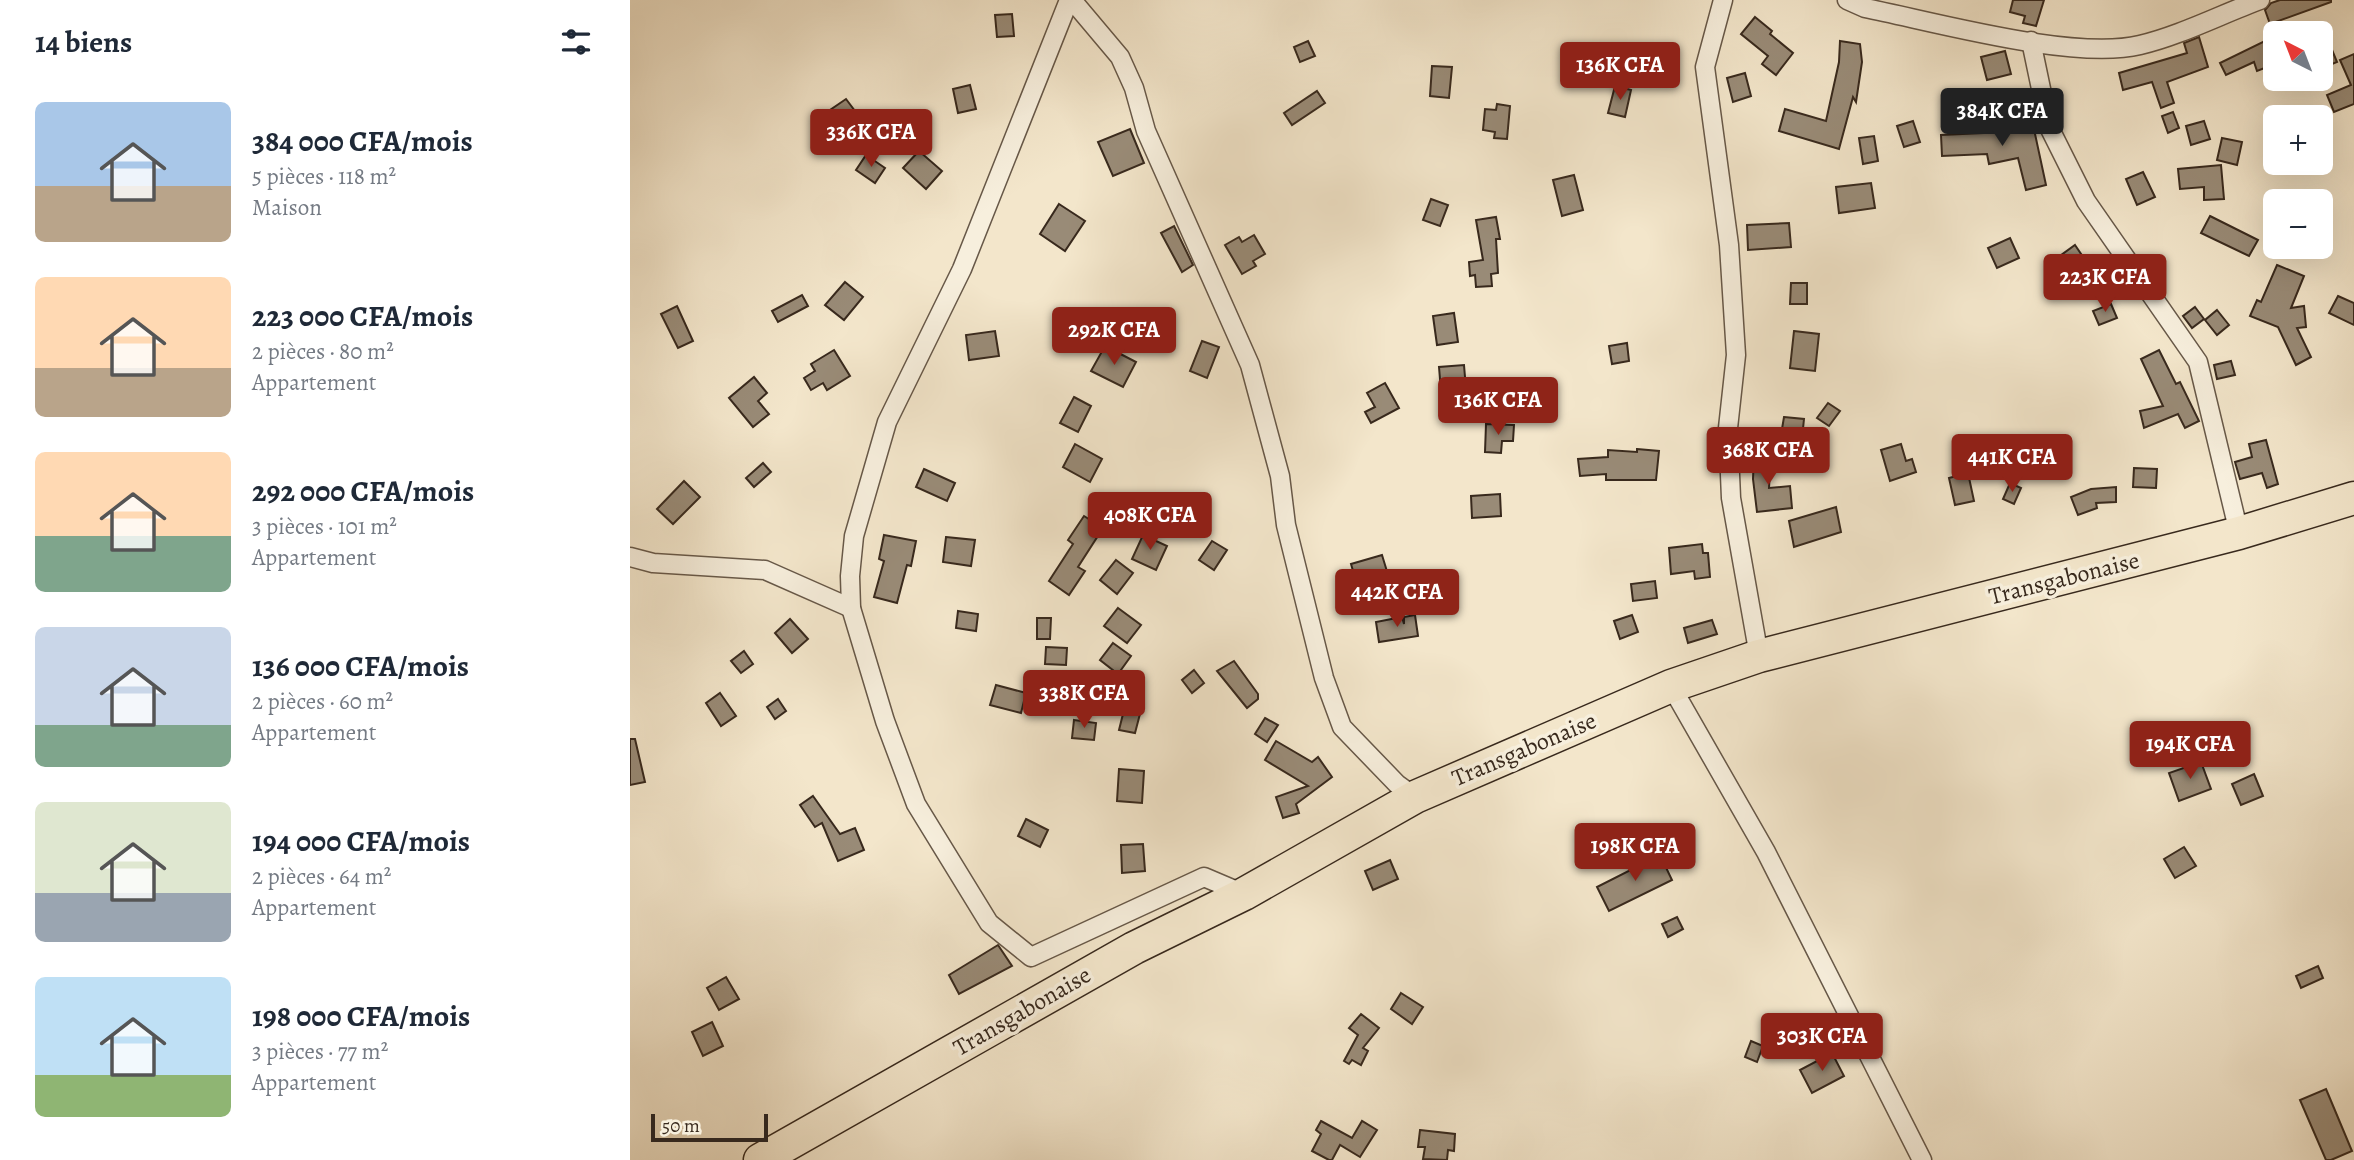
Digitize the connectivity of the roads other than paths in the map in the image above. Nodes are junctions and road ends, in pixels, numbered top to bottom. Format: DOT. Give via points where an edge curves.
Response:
graph roads {
  1 [pos="1071,0"];
  2 [pos="1723,0"];
  3 [pos="1847,0"];
  4 [pos="2260,0"];
  5 [pos="2031,41"];
  6 [pos="2354,498"];
  7 [pos="2239,533"];
  8 [pos="630,557"];
  9 [pos="851,608"];
  10 [pos="1759,656"];
  11 [pos="1671,686"];
  12 [pos="1415,797"];
  13 [pos="1244,894"];
  14 [pos="760,1160"];
  15 [pos="1922,1160"];
  1 -- 9 [label="street" via="962,269 887,422 854,536"];
  1 -- 12 [label="street" via="1120,57 1146,131 1250,365 1280,476 1286,525 1324,678 1342,727 1396,784"];
  2 -- 10 [label="street" via="1705,67 1729,245 1736,355 1728,428 1731,498"];
  3 -- 5 [label="street" via="1865,8"];
  4 -- 5 [label="street" via="2140,45 2102,49"];
  5 -- 7 [label="street" via="2049,127 2086,201 2199,362"];
  6 -- 7 [label="highway, Transgabonaise"];
  7 -- 10 [label="highway, Transgabonaise"];
  8 -- 9 [label="street" via="653,563 765,570"];
  9 -- 13 [label="street" via="916,804 989,923 1031,957 1204,877"];
  10 -- 11 [label="highway, Transgabonaise"];
  11 -- 12 [label="highway, Transgabonaise"];
  11 -- 15 [label="street" via="1766,852"];
  12 -- 13 [label="highway, Transgabonaise"];
  13 -- 14 [label="highway, Transgabonaise" via="1134,948"];
}
